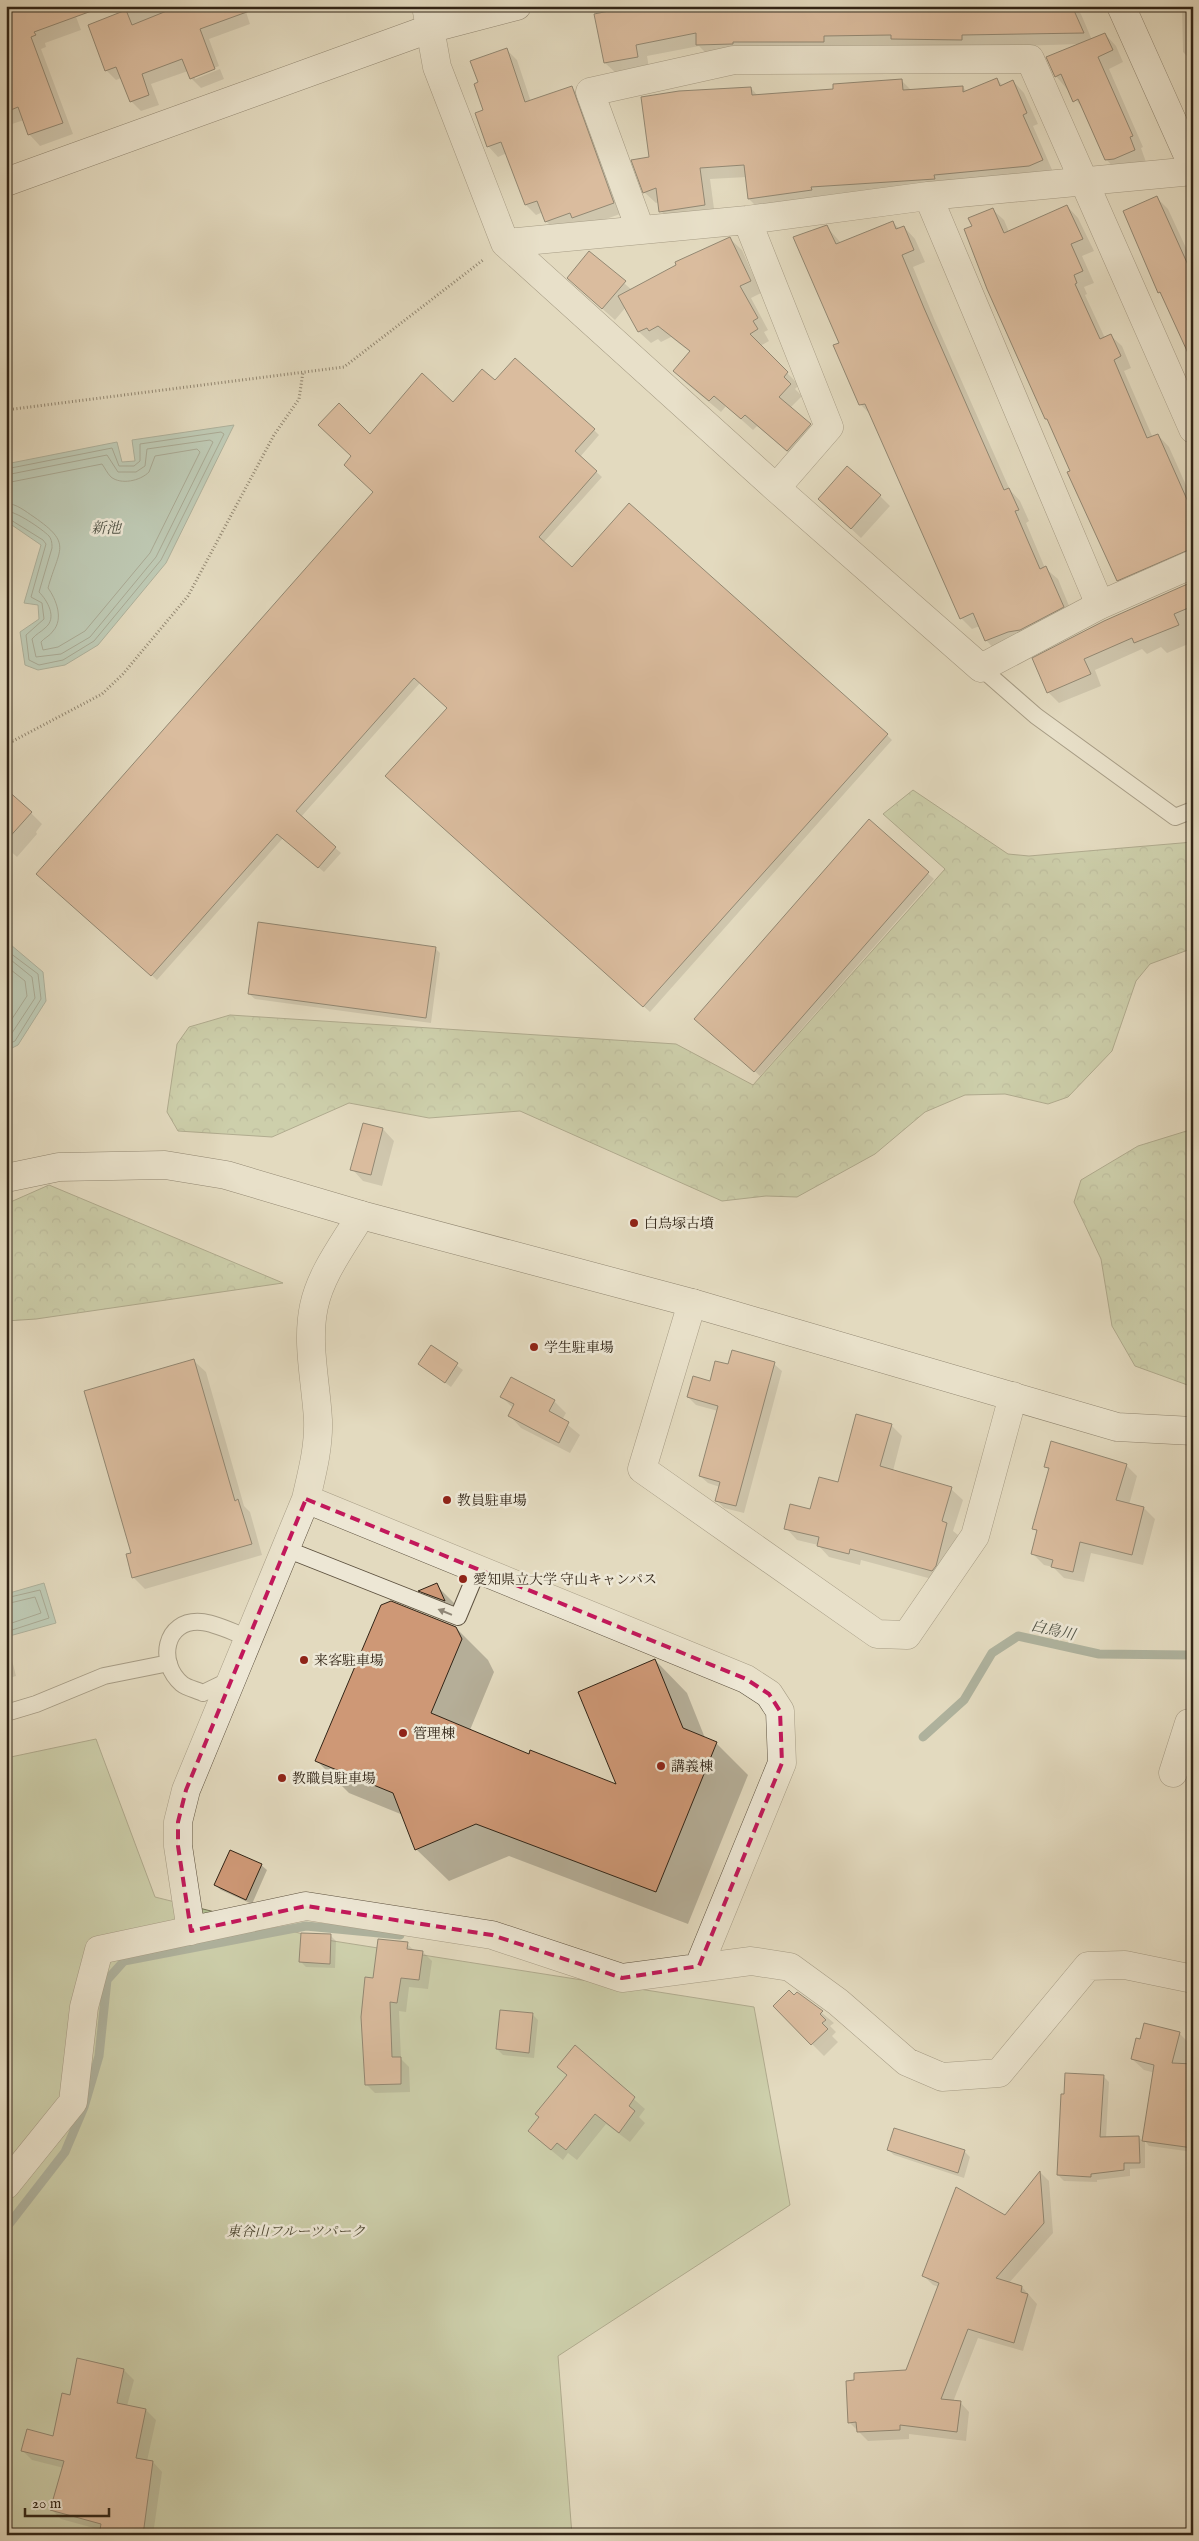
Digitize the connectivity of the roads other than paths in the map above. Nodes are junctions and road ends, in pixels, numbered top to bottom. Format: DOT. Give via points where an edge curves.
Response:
graph roads {
  1 [pos="516,6"];
  2 [pos="1121,6"];
  3 [pos="428,18"];
  4 [pos="1193,167"];
  5 [pos="1193,171"];
  6 [pos="6,182"];
  7 [pos="1084,182"];
  8 [pos="928,196"];
  9 [pos="746,220"];
  10 [pos="640,229"];
  11 [pos="506,243"];
  12 [pos="1193,429"];
  13 [pos="776,488"];
  14 [pos="1193,564"];
  15 [pos="1100,605"];
  16 [pos="981,668"];
  17 [pos="1193,810"];
  18 [pos="6,1178"];
  19 [pos="361,1215"];
  20 [pos="692,1303"];
  21 [pos="1013,1396"];
  22 [pos="1193,1432"];
  23 [pos="306,1499"];
  24 [pos="286,1549"];
  25 [pos="478,1569"];
  26 [pos="249,1638"];
  27 [pos="169,1663"];
  28 [pos="232,1679"];
  29 [pos="6,1713"];
  30 [pos="1193,1725"];
  31 [pos="1174,1773"];
  32 [pos="190,1931"];
  33 [pos="699,1966"];
  34 [pos="1193,1978"];
  35 [pos="6,2185"];
  1 -- 3 [label="street"];
  2 -- 4 [label="street"];
  3 -- 6 [label="street"];
  3 -- 11 [label="street" via="437,66"];
  5 -- 7 [label="street"];
  7 -- 8 [label="street"];
  7 -- 10 [label="street" via="1030,59 734,60 590,92"];
  7 -- 12 [label="street"];
  8 -- 9 [label="street"];
  8 -- 15 [label="street"];
  9 -- 10 [label="street"];
  9 -- 13 [label="street" via="829,428"];
  10 -- 11 [label="street"];
  11 -- 13 [label="street"];
  13 -- 16 [label="street"];
  14 -- 15 [label="street"];
  15 -- 16 [label="street"];
  16 -- 17 [label="lane" via="1036,716 1175,817"];
  18 -- 19 [label="street" via="59,1167 165,1165 226,1175"];
  19 -- 20 [label="street"];
  19 -- 23 [label="street" via="319,1285 314,1307 310,1333 318,1422 315,1462"];
  20 -- 21 [label="street"];
  20 -- 21 [label="street" via="642,1469 877,1634 907,1635 975,1536"];
  21 -- 22 [label="street" via="1117,1426"];
  23 -- 24 [label="street"];
  23 -- 25 [label="street"];
  25 -- 24 [label="lane, one-way" via="458,1617"];
  24 -- 26 [label="street"];
  25 -- 33 [label="street" via="746,1679 769,1694 780,1711 782,1763"];
  26 -- 27 [label="lane" via="202,1622 180,1626 168,1639 166,1654"];
  26 -- 28 [label="street"];
  27 -- 28 [label="lane" via="183,1684 203,1693"];
  27 -- 29 [label="lane" via="104,1676"];
  28 -- 32 [label="street" via="186,1790 178,1822 178,1846"];
  30 -- 31 [label="street" via="1189,1724"];
  32 -- 33 [label="street" via="306,1906 492,1935 622,1978"];
  32 -- 35 [label="street" via="98,1950 84,2007 73,2102"];
  33 -- 34 [label="street" via="750,1961 790,1968 838,2002 907,2062 942,2076 999,2073 1088,1966 1125,1965"];
}
